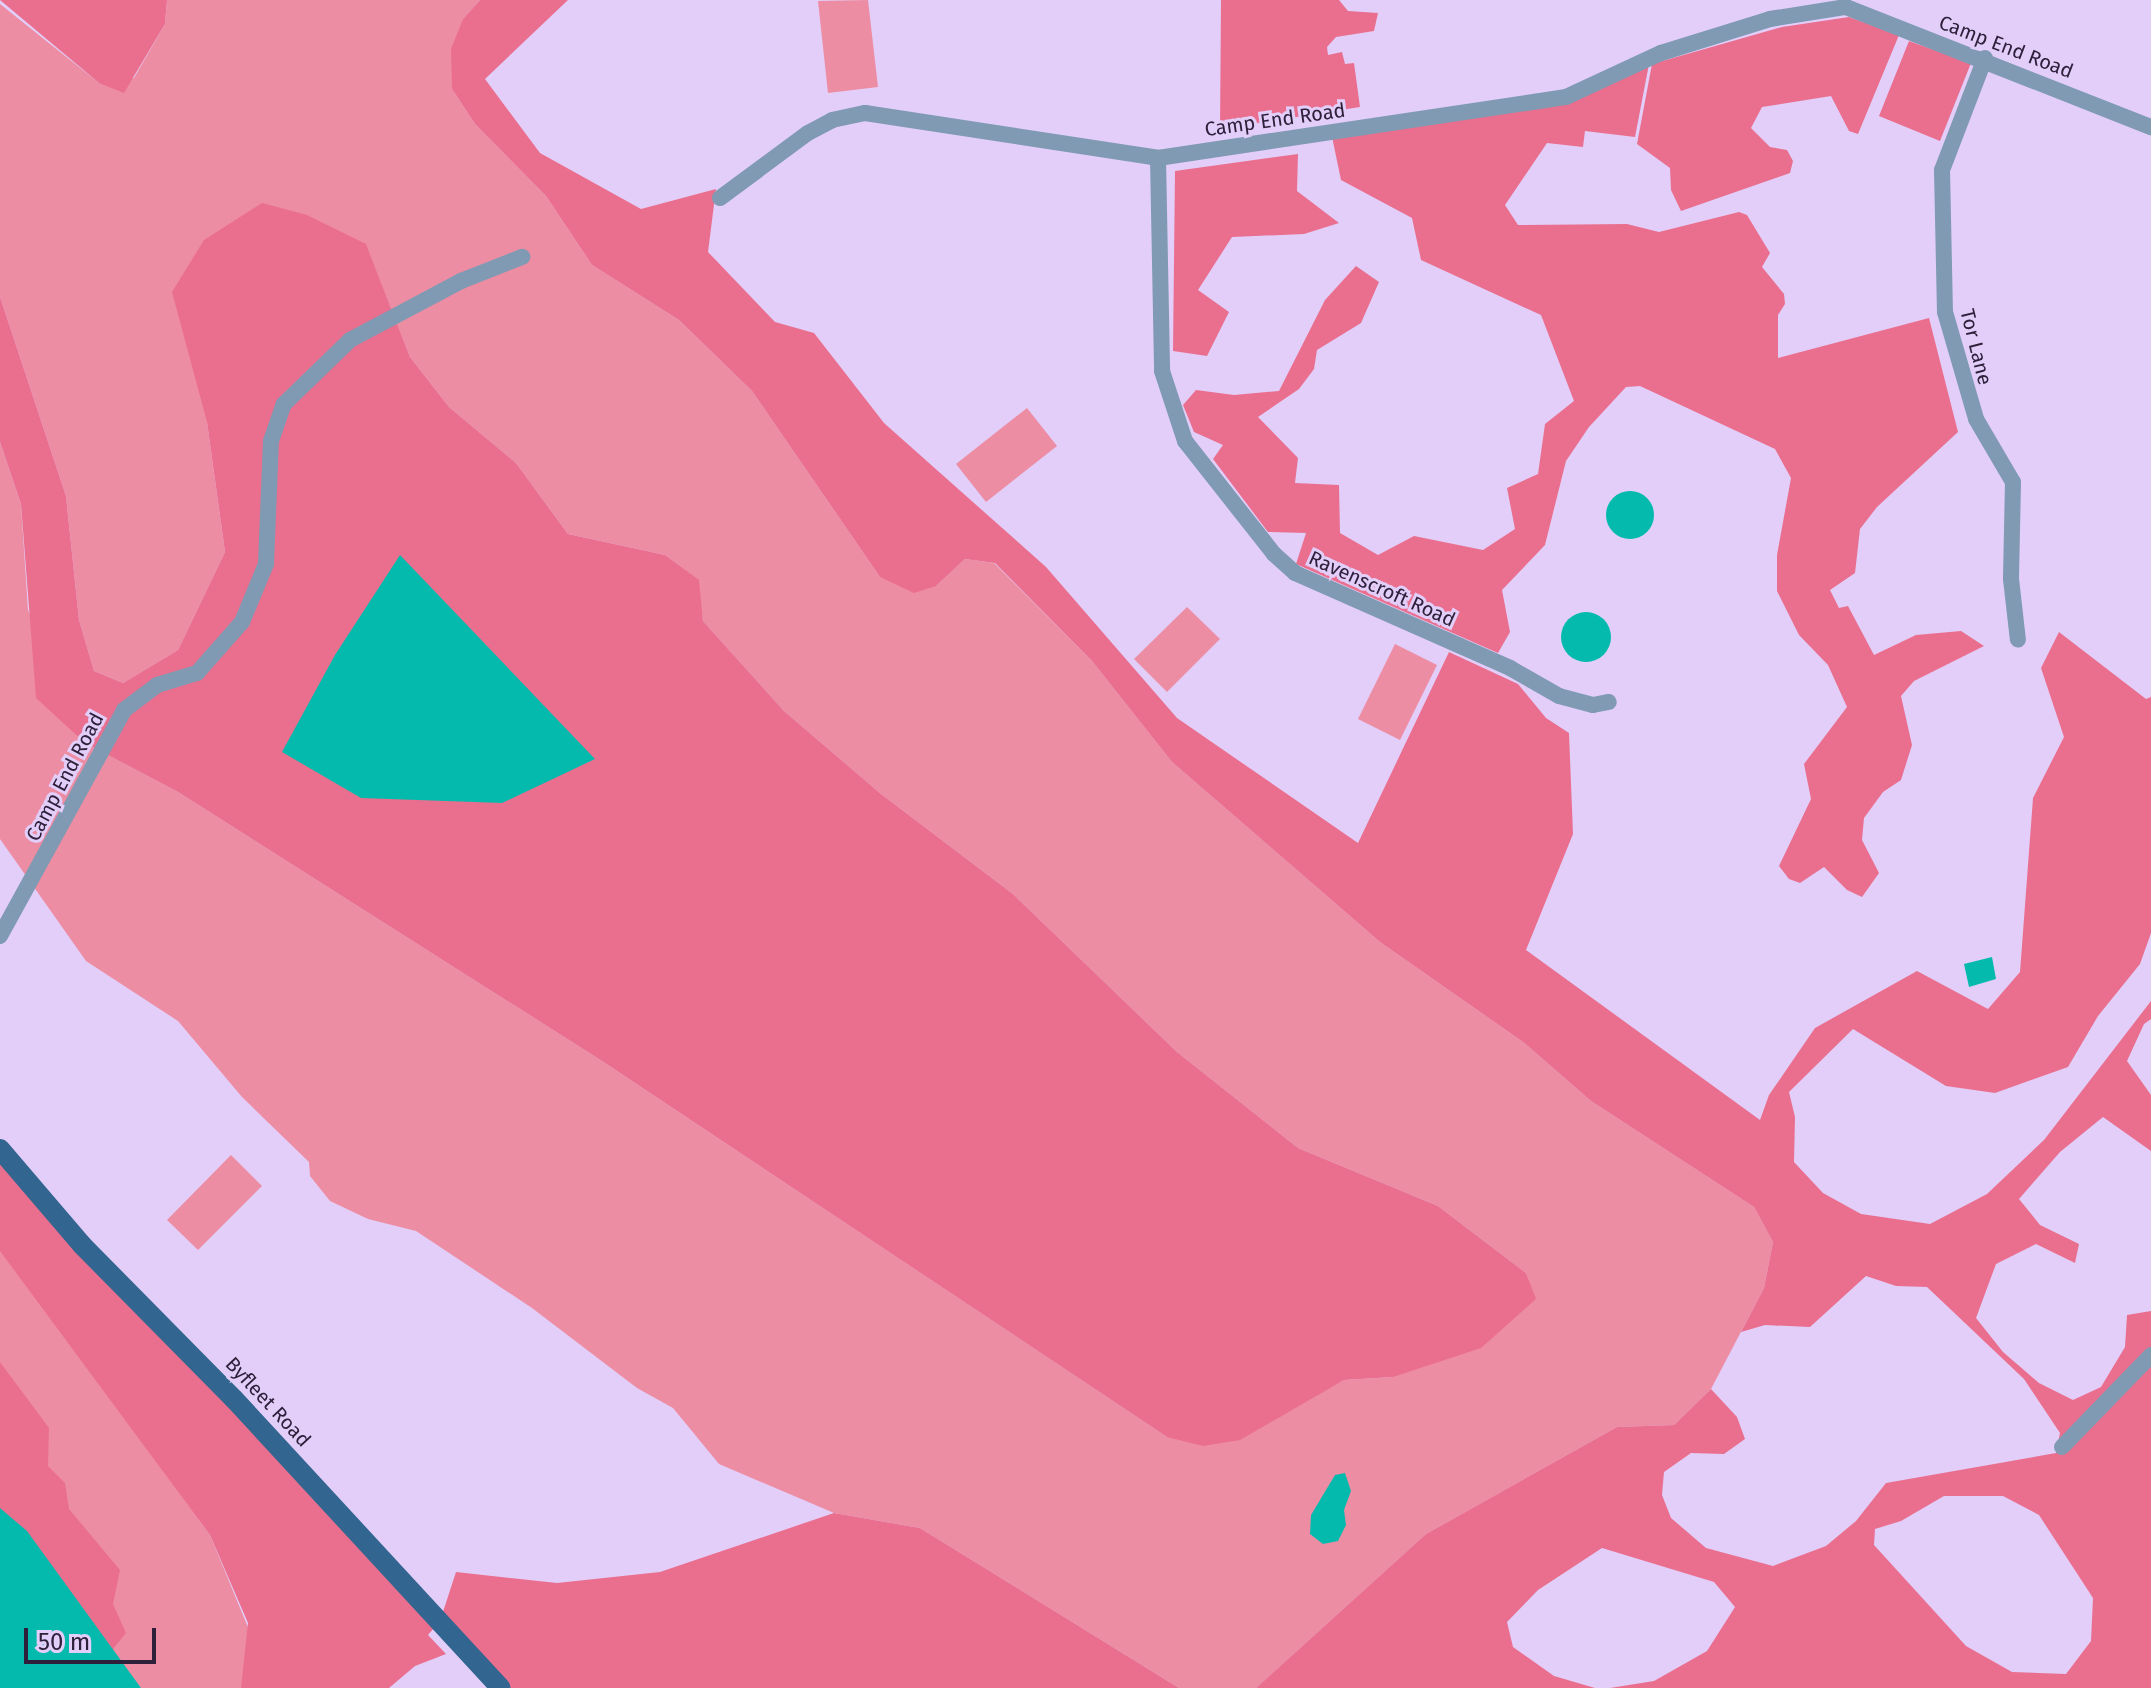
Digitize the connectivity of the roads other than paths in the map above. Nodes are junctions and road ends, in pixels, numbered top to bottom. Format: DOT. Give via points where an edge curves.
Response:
graph roads {
  1 [pos="1844,4"];
  2 [pos="1985,58"];
  3 [pos="2151,127"];
  4 [pos="1158,158"];
  5 [pos="720,198"];
  6 [pos="522,257"];
  7 [pos="2018,640"];
  8 [pos="1609,702"];
  9 [pos="0,936"];
  10 [pos="0,1149"];
  11 [pos="2151,1355"];
  12 [pos="2062,1447"];
  13 [pos="501,1688"];
  1 -- 2 [label="street, Camp End Road"];
  1 -- 4 [label="street, Camp End Road" via="1770,19 1661,53 1566,97"];
  2 -- 3 [label="street, Camp End Road"];
  2 -- 7 [label="street, Tor Lane" via="1942,170 1945,312 1976,419 2013,482 2011,579"];
  4 -- 5 [label="street, Camp End Road" via="865,113 832,120 808,133"];
  4 -- 8 [label="street, Ravenscroft Road" via="1162,371 1185,441 1274,554 1295,573 1510,668 1559,696 1593,705"];
  6 -- 9 [label="street, Camp End Road" via="461,281 350,340 284,404 271,441 266,564 242,622 197,673 157,685 124,710"];
  10 -- 13 [label="main road, Byfleet Road" via="82,1245 234,1399"];
  11 -- 12 [label="street"];
}
